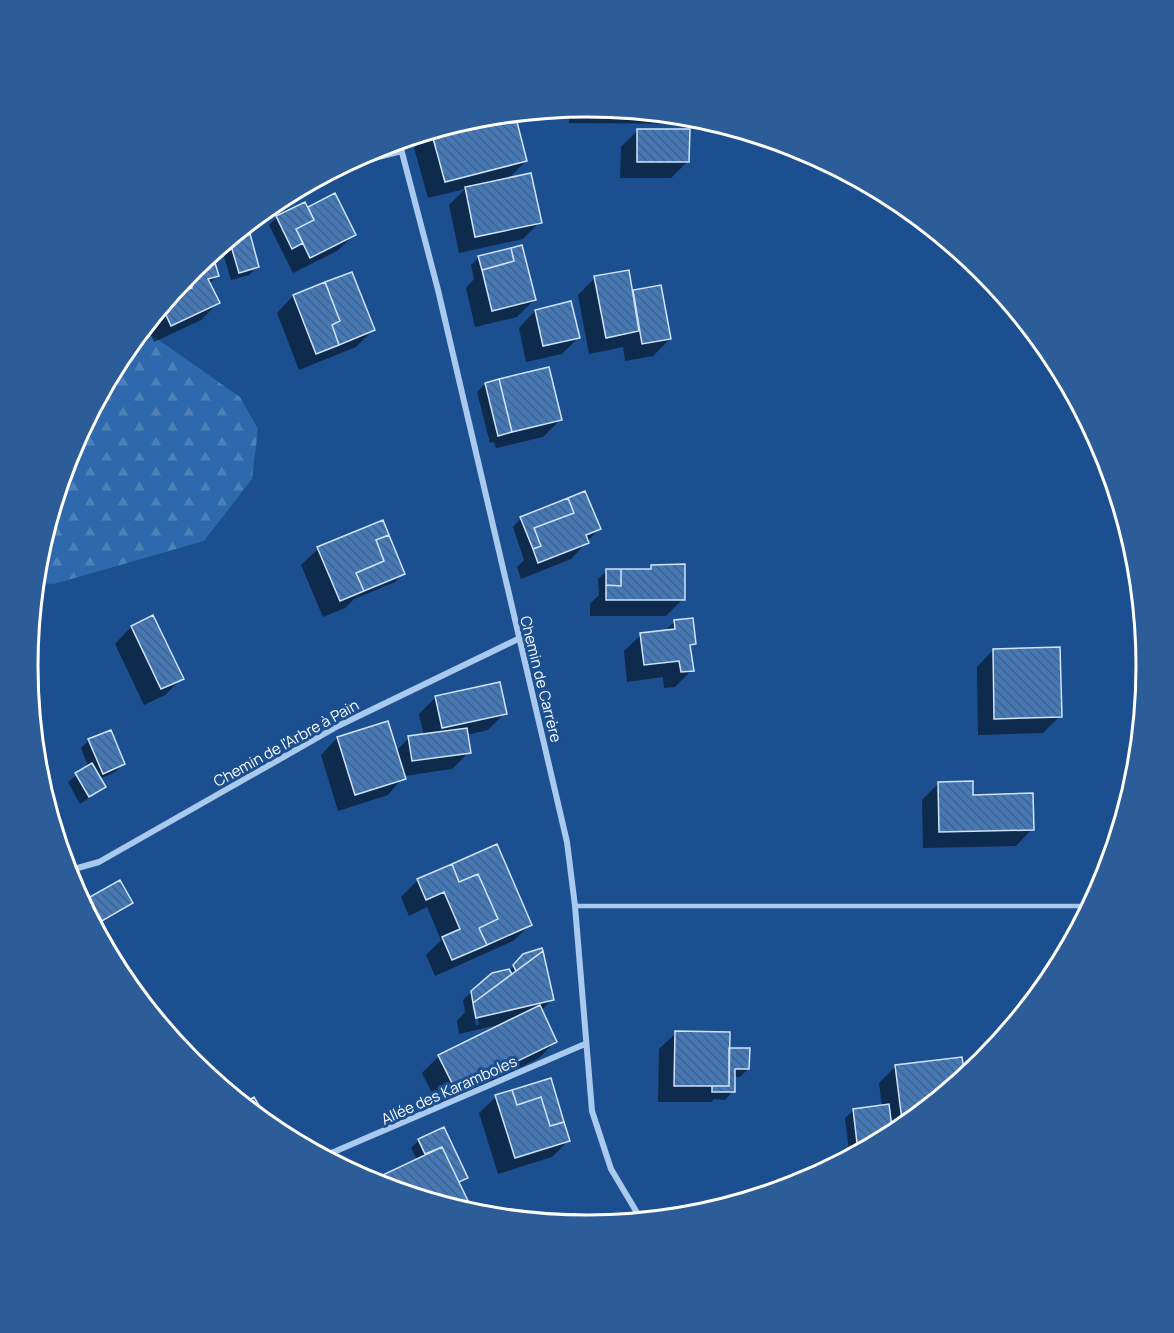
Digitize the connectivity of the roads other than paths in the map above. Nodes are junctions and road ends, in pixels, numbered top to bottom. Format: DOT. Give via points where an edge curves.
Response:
graph roads {
  1 [pos="401,152"];
  2 [pos="383,156"];
  3 [pos="518,639"];
  4 [pos="76,868"];
  5 [pos="575,906"];
  6 [pos="1082,906"];
  7 [pos="585,1044"];
  8 [pos="332,1153"];
  9 [pos="637,1213"];
  1 -- 2 [label="lane"];
  1 -- 3 [label="street, Chemin de Carrère" via="438,290"];
  3 -- 4 [label="street, Chemin de l'Arbre à Pain" via="338,726 99,862"];
  3 -- 5 [label="street, Chemin de Carrère" via="567,842"];
  5 -- 6 [label="lane"];
  5 -- 7 [label="street, Chemin de Carrère"];
  7 -- 8 [label="street, Allée des Karamboles"];
  7 -- 9 [label="street, Chemin de Carrère" via="592,1111 611,1169"];
}
